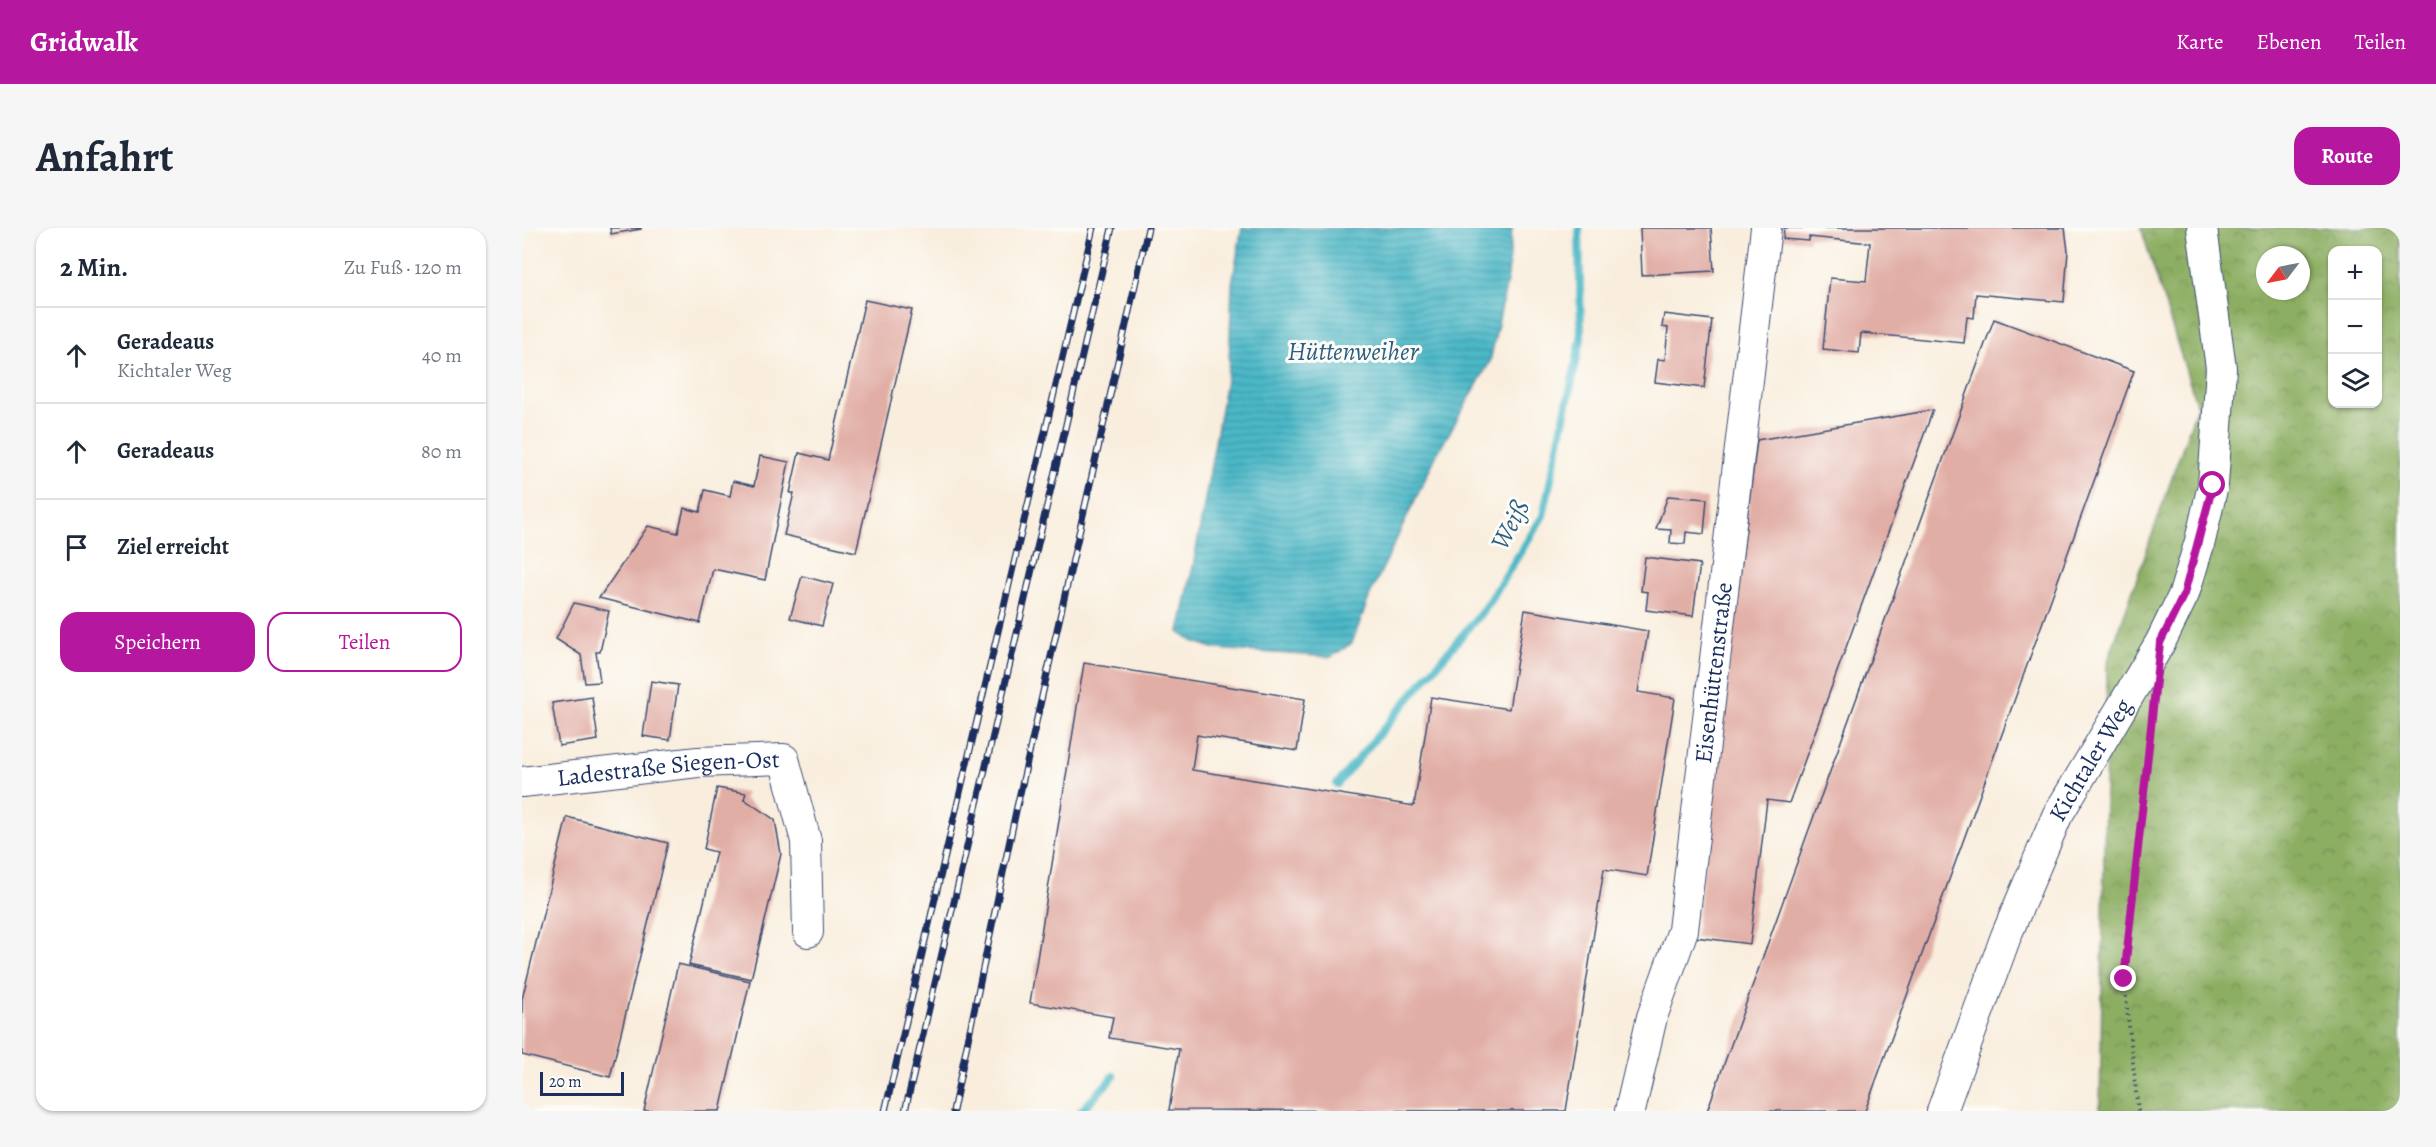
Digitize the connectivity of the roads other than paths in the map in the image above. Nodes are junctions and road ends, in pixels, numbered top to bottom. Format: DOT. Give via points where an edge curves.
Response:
graph roads {
  1 [pos="1766,228"];
  2 [pos="2202,228"];
  3 [pos="522,782"];
  4 [pos="808,932"];
  5 [pos="1630,1111"];
  6 [pos="1942,1111"];
  1 -- 5 [label="street, Eisenhüttenstraße" via="1683,930 1652,1017"];
  2 -- 6 [label="street, Kichtaler Weg" via="2221,368 2213,485 2200,541 2184,594 2160,643 2057,816 2006,936"];
  3 -- 4 [label="street, Ladestraße Siegen-Ost" via="698,762 784,759 806,841"];
}
